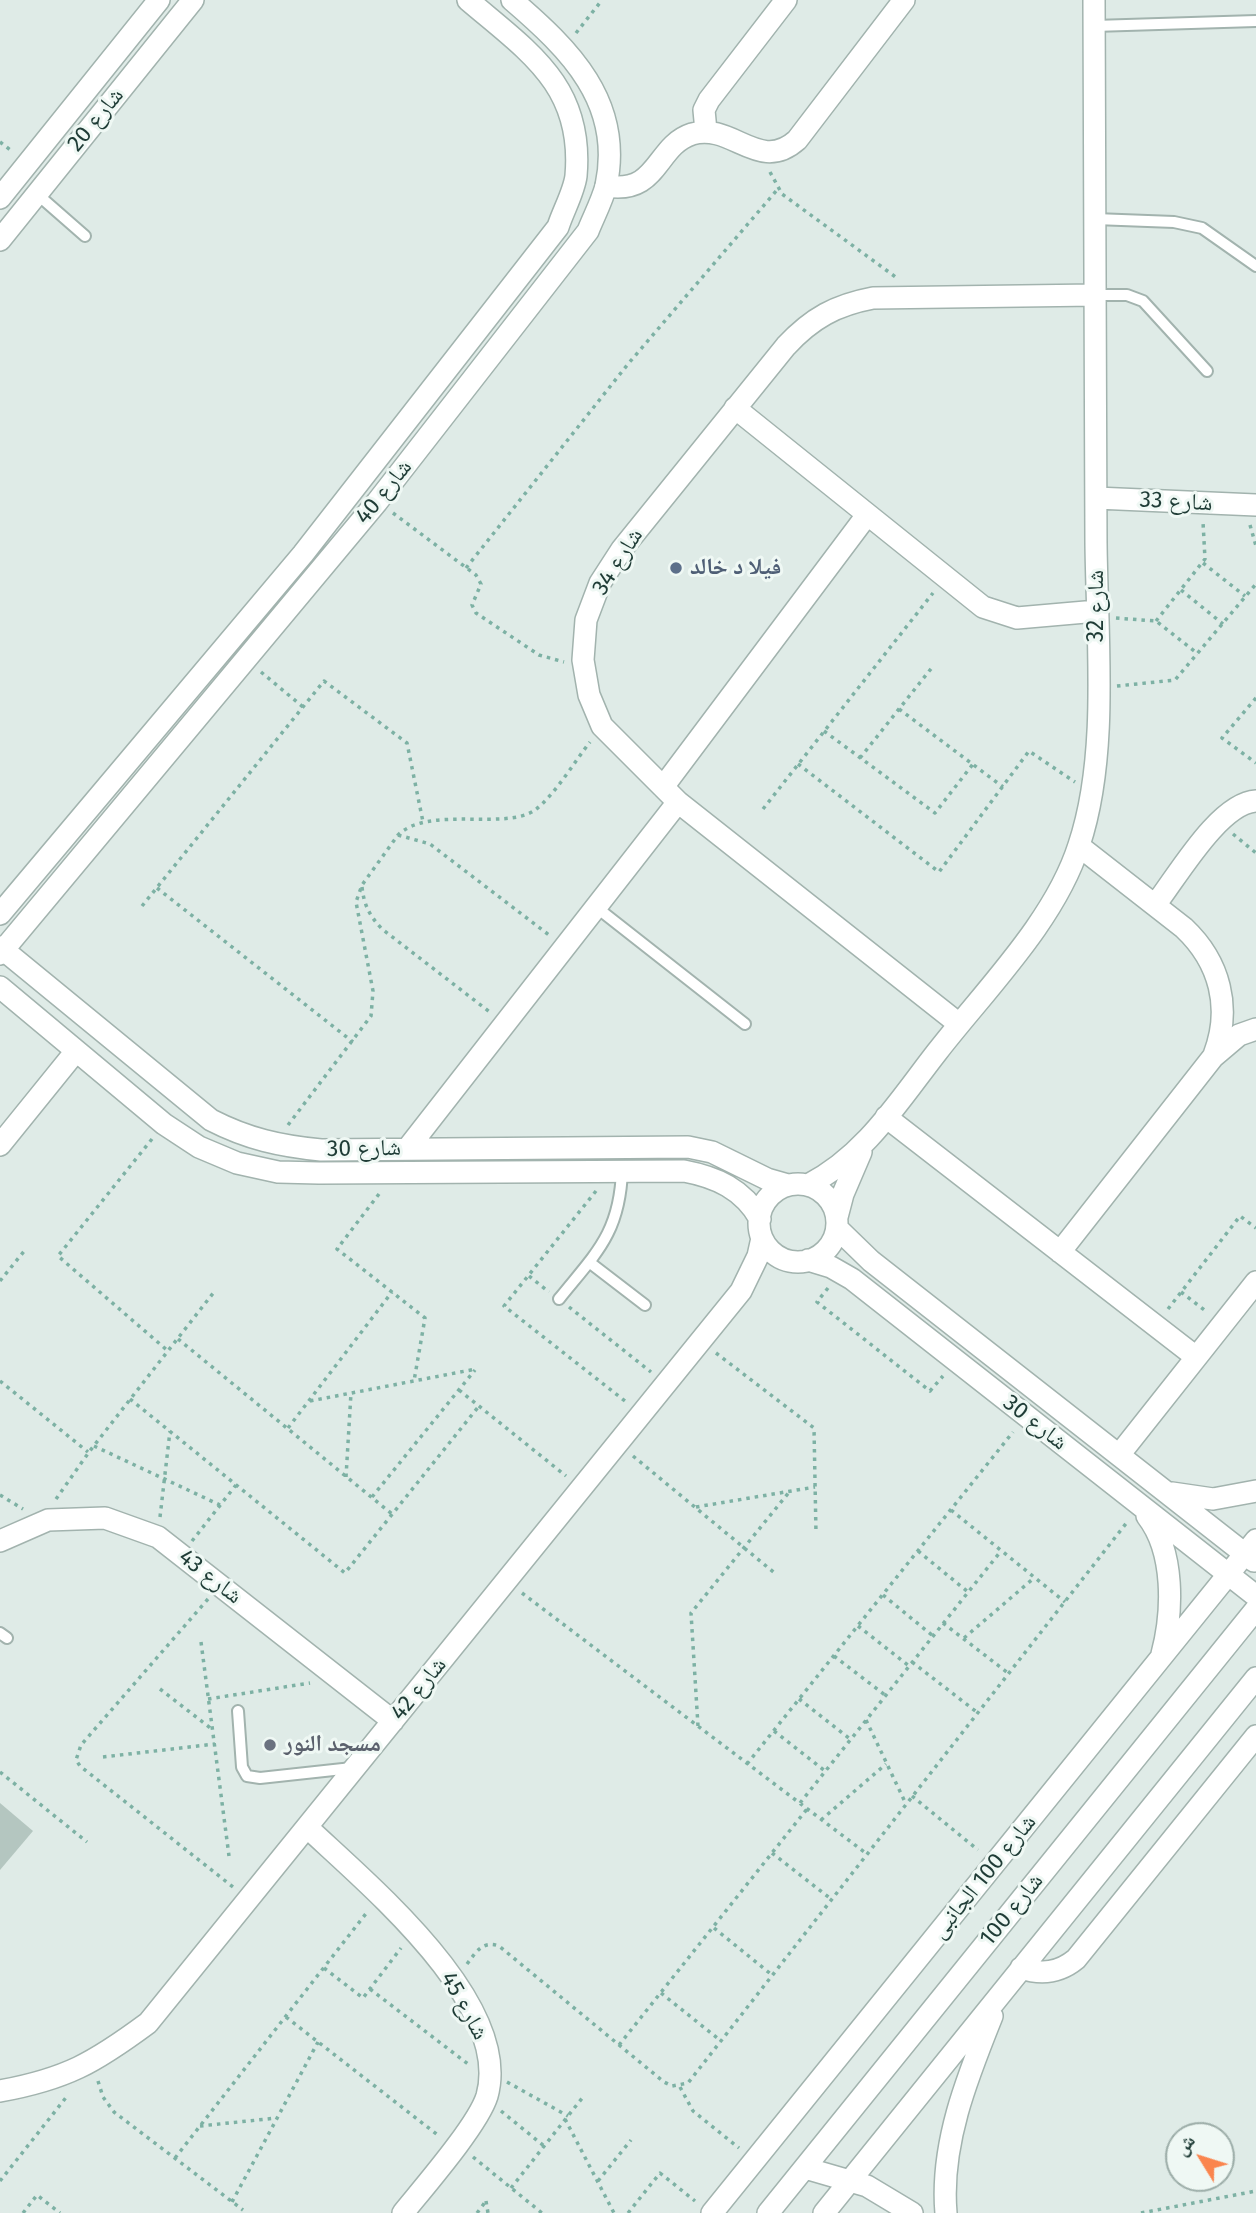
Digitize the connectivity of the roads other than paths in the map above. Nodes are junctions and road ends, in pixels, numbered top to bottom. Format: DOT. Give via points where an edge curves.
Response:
graph roads {
  1 [pos="159,0"];
  2 [pos="193,0"];
  3 [pos="468,0"];
  4 [pos="512,0"];
  5 [pos="786,0"];
  6 [pos="904,0"];
  7 [pos="1094,0"];
  8 [pos="1256,21"];
  9 [pos="1094,26"];
  10 [pos="706,131"];
  11 [pos="606,186"];
  12 [pos="37,194"];
  13 [pos="0,198"];
  14 [pos="1095,219"];
  15 [pos="85,236"];
  16 [pos="0,240"];
  17 [pos="1256,266"];
  18 [pos="1095,295"];
  19 [pos="1207,371"];
  20 [pos="736,408"];
  21 [pos="1096,498"];
  22 [pos="1256,505"];
  23 [pos="867,515"];
  24 [pos="1097,613"];
  25 [pos="671,794"];
  26 [pos="1256,801"];
  27 [pos="1079,846"];
  28 [pos="1155,905"];
  29 [pos="596,907"];
  30 [pos="0,914"];
  31 [pos="1,950"];
  32 [pos="44,984"];
  33 [pos="0,986"];
  34 [pos="25,1007"];
  35 [pos="745,1024"];
  36 [pos="959,1024"];
  37 [pos="1256,1029"];
  38 [pos="76,1051"];
  39 [pos="1213,1057"];
  40 [pos="886,1117"];
  41 [pos="867,1141"];
  42 [pos="0,1145"];
  43 [pos="408,1148"];
  44 [pos="622,1170"];
  45 [pos="798,1185"];
  46 [pos="837,1222"];
  47 [pos="761,1228"];
  48 [pos="1060,1252"];
  49 [pos="799,1261"];
  50 [pos="589,1262"];
  51 [pos="1256,1282"];
  52 [pos="741,1292"];
  53 [pos="559,1299"];
  54 [pos="645,1305"];
  55 [pos="1196,1357"];
  56 [pos="1119,1455"];
  57 [pos="1164,1489"];
  58 [pos="1256,1491"];
  59 [pos="1140,1506"];
  60 [pos="0,1541"];
  61 [pos="1252,1552"];
  62 [pos="1228,1575"];
  63 [pos="1256,1596"];
  64 [pos="1256,1609"];
  65 [pos="1160,1659"];
  66 [pos="1256,1678"];
  67 [pos="238,1711"];
  68 [pos="393,1721"];
  69 [pos="1256,1736"];
  70 [pos="355,1768"];
  71 [pos="307,1827"];
  72 [pos="1021,1968"];
  73 [pos="1000,1995"];
  74 [pos="0,2091"];
  75 [pos="805,2168"];
  76 [pos="851,2180"];
  77 [pos="706,2209"];
  78 [pos="403,2213"];
  79 [pos="768,2213"];
  80 [pos="824,2213"];
  81 [pos="912,2213"];
  82 [pos="946,2213"];
  1 -- 13 [label="street, شارع 20"];
  2 -- 12 [label="street, شارع 20"];
  3 -- 30 [label="street, شارع 40" via="554,78 575,126 576,178 558,227 303,554"];
  4 -- 11 [label="street, شارع 40" via="564,48 588,78 603,112 609,149"];
  5 -- 10 [label="street" via="709,100 704,110"];
  6 -- 10 [label="street" via="786,150 771,153"];
  7 -- 9 [label="street, شارع 32"];
  8 -- 9 [label="lane"];
  9 -- 14 [label="street, شارع 32"];
  10 -- 11 [label="street" via="677,144 644,180 618,188"];
  11 -- 31 [label="street, شارع 40" via="588,231 377,502"];
  12 -- 15 [label="lane"];
  12 -- 16 [label="street, شارع 20"];
  14 -- 17 [label="lane" via="1174,222 1202,228"];
  14 -- 18 [label="street, شارع 32"];
  18 -- 19 [label="lane" via="1127,295 1143,301"];
  18 -- 20 [label="street, شارع 34" via="873,298 848,303 803,327"];
  18 -- 21 [label="street, شارع 32"];
  20 -- 23 [label="street"];
  20 -- 25 [label="street, شارع 34" via="622,549 600,583 586,620 583,660 589,695 602,726"];
  21 -- 22 [label="street, شارع 33"];
  21 -- 24 [label="street, شارع 32"];
  23 -- 24 [label="street" via="999,615"];
  23 -- 25 [label="street"];
  24 -- 27 [label="street, شارع 32" via="1094,783"];
  25 -- 29 [label="street"];
  25 -- 36 [label="street, شارع 34"];
  26 -- 28 [label="street" via="1231,809"];
  27 -- 28 [label="street"];
  27 -- 36 [label="street, شارع 32" via="1035,928"];
  28 -- 39 [label="street" via="1200,943 1212,961 1223,1010"];
  29 -- 35 [label="lane"];
  29 -- 43 [label="street"];
  31 -- 32 [label="street, شارع 30"];
  32 -- 34 [label="street" via="28,991"];
  32 -- 43 [label="street, شارع 30" via="211,1120 241,1136 272,1145 321,1150"];
  33 -- 34 [label="street, شارع 30"];
  34 -- 38 [label="street, شارع 30"];
  36 -- 40 [label="street, شارع 32"];
  37 -- 39 [label="street" via="1232,1039"];
  38 -- 42 [label="street"];
  38 -- 44 [label="street, شارع 30" via="199,1147 237,1163 278,1172"];
  39 -- 48 [label="street"];
  40 -- 41 [label="street, شارع 32"];
  40 -- 48 [label="street"];
  41 -- 45 [label="street, شارع 32" via="830,1174"];
  41 -- 46 [label="street, شارع 32" via="853,1167"];
  43 -- 45 [label="street, شارع 30" via="688,1147 712,1152 767,1179"];
  44 -- 47 [label="street, شارع 30" via="705,1175 741,1194"];
  44 -- 50 [label="lane" via="614,1224"];
  45 -- 46 [label="street" via="829,1199"];
  45 -- 47 [label="street" via="769,1198"];
  46 -- 49 [label="street" via="829,1247"];
  46 -- 56 [label="street, شارع 30" via="872,1261"];
  47 -- 49 [label="street" via="773,1252"];
  47 -- 52 [label="street, شارع 42" via="758,1256"];
  48 -- 55 [label="street"];
  49 -- 52 [label="street, شارع 42" via="755,1279"];
  49 -- 59 [label="street, شارع 30" via="841,1272"];
  50 -- 53 [label="lane"];
  50 -- 54 [label="lane"];
  51 -- 55 [label="street"];
  52 -- 68 [label="street, شارع 42"];
  55 -- 56 [label="street"];
  56 -- 57 [label="street, شارع 30"];
  57 -- 58 [label="street" via="1196,1499"];
  57 -- 61 [label="street, شارع 30"];
  59 -- 62 [label="street, شارع 30"];
  59 -- 65 [label="street" via="1161,1540 1166,1560 1169,1617"];
  60 -- 68 [label="street, شارع 43" via="48,1520 105,1518 158,1536"];
  61 -- 62 [label="street, شارع 100 الجانبى"];
  62 -- 63 [label="street, شارع 30"];
  62 -- 65 [label="street, شارع 100 الجانبى"];
  64 -- 75 [label="street, شارع 100"];
  65 -- 77 [label="street, شارع 100 الجانبى" via="754,2160"];
  66 -- 72 [label="street, شارع 100"];
  67 -- 70 [label="lane" via="242,1767 247,1776"];
  68 -- 70 [label="street, شارع 42"];
  69 -- 72 [label="street" via="1076,1959 1045,1973"];
  70 -- 71 [label="street, شارع 42"];
  71 -- 74 [label="street, شارع 42" via="148,2024 96,2061 42,2084"];
  71 -- 78 [label="street, شارع 45" via="415,1930 453,1981 487,2041 491,2073 486,2098"];
  72 -- 73 [label="street, شارع 100"];
  73 -- 76 [label="street, شارع 100"];
  73 -- 82 [label="street" via="955,2123 946,2166"];
  75 -- 76 [label="street"];
  75 -- 79 [label="street, شارع 100"];
  76 -- 80 [label="street, شارع 100"];
  76 -- 81 [label="street"];
}
